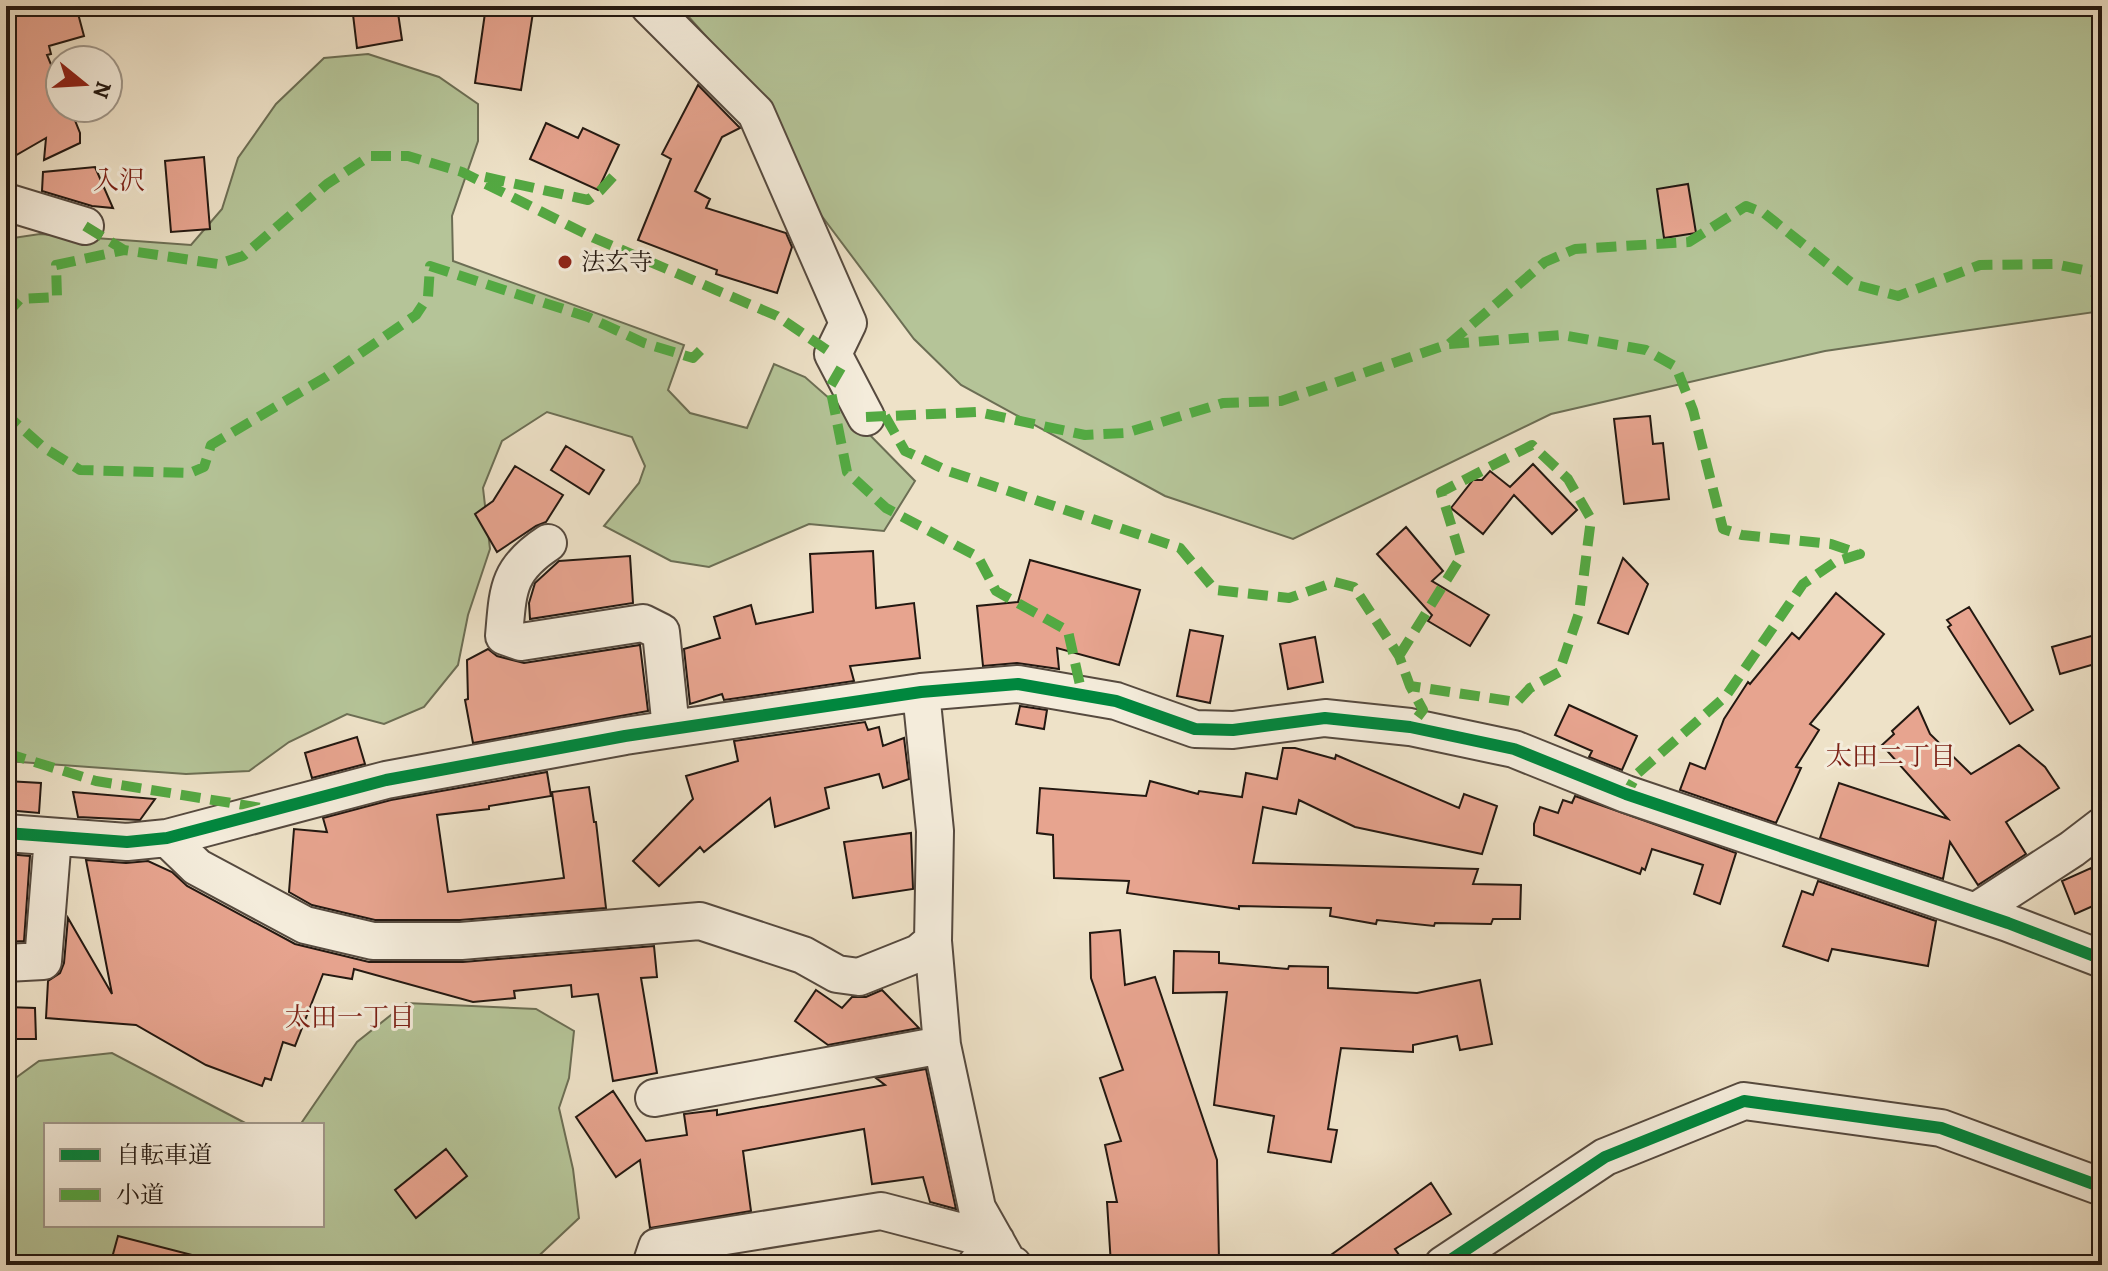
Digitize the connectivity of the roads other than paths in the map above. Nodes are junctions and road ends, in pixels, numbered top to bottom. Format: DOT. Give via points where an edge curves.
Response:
graph roads {
  1 [pos="649,6"];
  2 [pos="6,202"];
  3 [pos="85,226"];
  4 [pos="866,417"];
  5 [pos="548,543"];
  6 [pos="921,692"];
  7 [pos="671,729"];
  8 [pos="2102,826"];
  9 [pos="6,833"];
  10 [pos="53,837"];
  11 [pos="167,838"];
  12 [pos="1975,912"];
  13 [pos="933,941"];
  14 [pos="2102,959"];
  15 [pos="6,963"];
  16 [pos="942,1045"];
  17 [pos="654,1098"];
  18 [pos="2102,1187"];
  19 [pos="995,1257"];
  20 [pos="651,1265"];
  21 [pos="1443,1265"];
  1 -- 4 [label="street" via="756,113 848,323 833,354"];
  2 -- 3 [label="street"];
  5 -- 7 [label="street" via="527,557 513,576 504,636 521,642 643,623 661,632"];
  6 -- 7 [label="street"];
  6 -- 12 [label="street" via="1018,684 1043,687 1116,701 1195,729 1233,730 1325,718 1425,730 1514,749 1626,794"];
  6 -- 13 [label="street" via="935,831"];
  7 -- 11 [label="street" via="386,780"];
  8 -- 12 [label="street"];
  9 -- 10 [label="street"];
  10 -- 11 [label="street" via="127,842"];
  10 -- 15 [label="street" via="43,961"];
  11 -- 13 [label="street" via="197,867 305,925 373,941 461,941 700,921 803,955 837,974 859,977 919,953"];
  12 -- 14 [label="street"];
  13 -- 16 [label="street"];
  16 -- 17 [label="street"];
  16 -- 19 [label="street" via="977,1208"];
  18 -- 21 [label="street" via="1941,1128 1744,1101 1605,1157"];
  19 -- 20 [label="street" via="881,1211 657,1247"];
}
